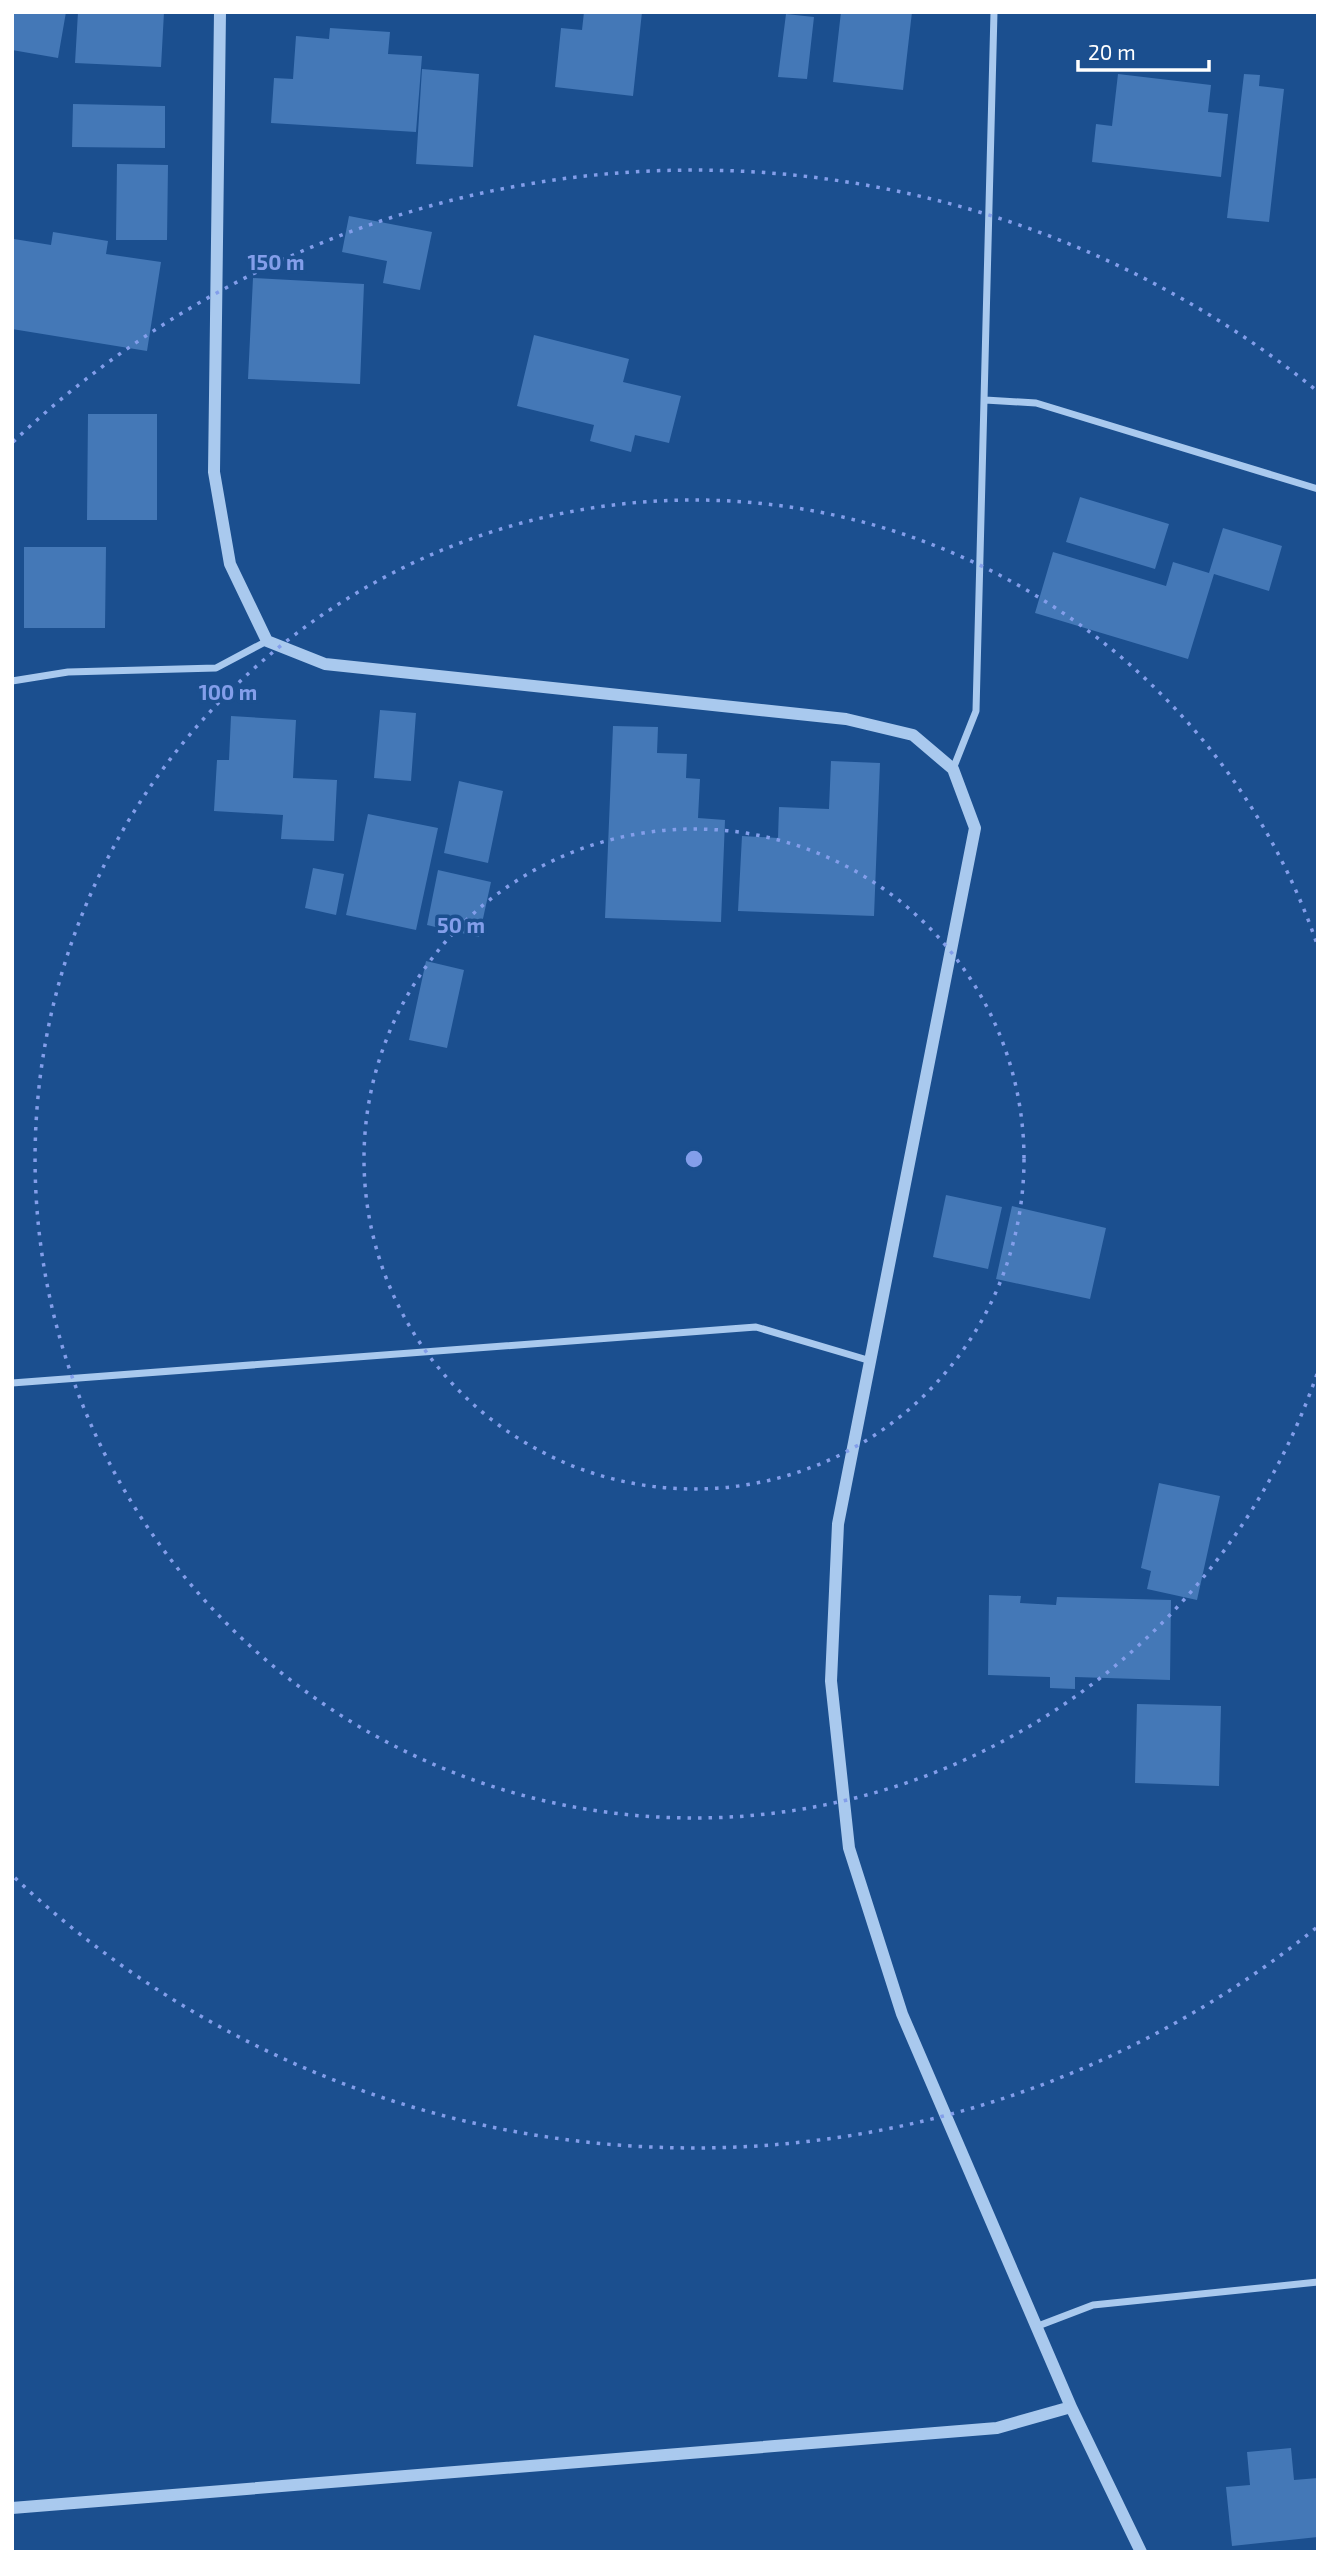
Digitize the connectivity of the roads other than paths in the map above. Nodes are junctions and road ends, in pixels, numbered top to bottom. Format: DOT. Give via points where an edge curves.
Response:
graph roads {
  1 [pos="220,12"];
  2 [pos="993,12"];
  3 [pos="985,400"];
  4 [pos="1318,489"];
  5 [pos="267,641"];
  6 [pos="12,681"];
  7 [pos="953,769"];
  8 [pos="871,1361"];
  9 [pos="12,1383"];
  10 [pos="1318,2282"];
  11 [pos="1038,2326"];
  12 [pos="1071,2407"];
  13 [pos="12,2508"];
  14 [pos="1141,2552"];
  1 -- 5 [label="street" via="214,472 230,564"];
  2 -- 3 [label="street"];
  3 -- 4 [label="street" via="1036,403"];
  3 -- 7 [label="street" via="976,710"];
  5 -- 6 [label="street" via="216,668 68,672"];
  5 -- 7 [label="street" via="325,664 846,719 913,735"];
  7 -- 8 [label="street" via="975,828"];
  8 -- 9 [label="street" via="756,1327"];
  8 -- 11 [label="street" via="838,1524 836,1564 831,1681 849,1848 902,2014"];
  10 -- 11 [label="street" via="1093,2305"];
  11 -- 12 [label="street"];
  12 -- 13 [label="street" via="997,2428"];
  12 -- 14 [label="street"];
}
